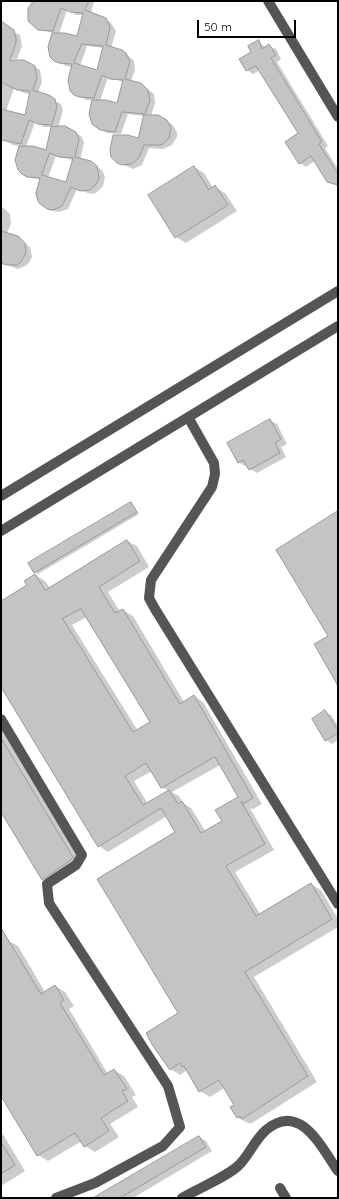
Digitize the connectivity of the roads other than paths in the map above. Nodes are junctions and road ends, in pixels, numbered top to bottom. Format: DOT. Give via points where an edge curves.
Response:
graph roads {
  1 [pos="268,1"];
  2 [pos="338,117"];
  3 [pos="338,291"];
  4 [pos="338,326"];
  5 [pos="188,417"];
  6 [pos="1,496"];
  7 [pos="1,531"];
  8 [pos="1,719"];
  9 [pos="338,904"];
  10 [pos="338,1171"];
  11 [pos="280,1188"];
  12 [pos="56,1198"];
  13 [pos="182,1198"];
  14 [pos="286,1198"];
  1 -- 2 [label="street"];
  3 -- 6 [label="street"];
  4 -- 5 [label="street"];
  5 -- 7 [label="street"];
  5 -- 9 [label="street" via="214,463 215,474 212,487 151,580 149,598"];
  8 -- 12 [label="street" via="82,855 76,865 47,884 49,903 168,1086 180,1127 163,1146 95,1182"];
  10 -- 13 [label="street" via="305,1126 295,1121 280,1122 267,1129 239,1165"];
  11 -- 14 [label="street"];
}
